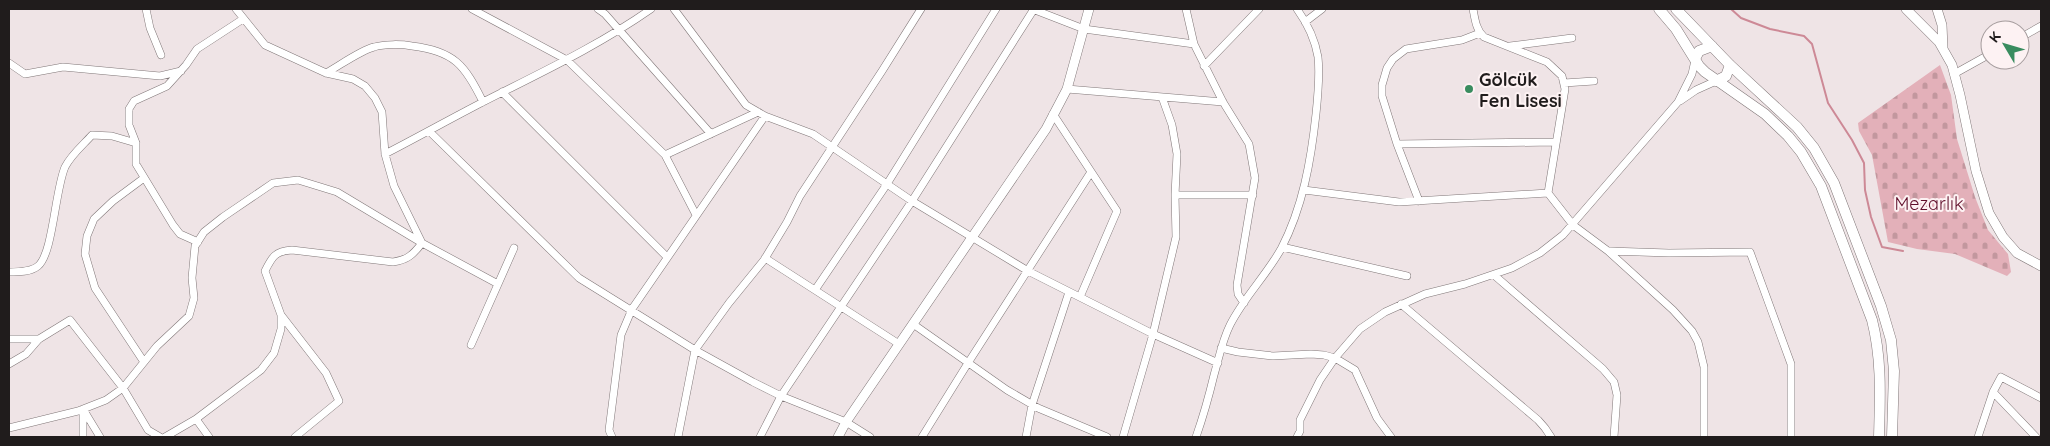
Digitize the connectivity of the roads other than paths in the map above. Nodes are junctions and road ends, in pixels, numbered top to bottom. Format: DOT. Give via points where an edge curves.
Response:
graph roads {
  1 [pos="146,9"];
  2 [pos="236,9"];
  3 [pos="475,9"];
  4 [pos="598,9"];
  5 [pos="650,9"];
  6 [pos="674,9"];
  7 [pos="921,9"];
  8 [pos="996,9"];
  9 [pos="1089,9"];
  10 [pos="1186,9"];
  11 [pos="1259,9"];
  12 [pos="1297,9"];
  13 [pos="1322,9"];
  14 [pos="1473,9"];
  15 [pos="1658,9"];
  16 [pos="1676,9"];
  17 [pos="1906,9"];
  18 [pos="1937,9"];
  19 [pos="1035,10"];
  20 [pos="244,19"];
  21 [pos="1306,22"];
  22 [pos="2041,26"];
  23 [pos="1084,28"];
  24 [pos="619,30"];
  25 [pos="2030,32"];
  26 [pos="1480,33"];
  27 [pos="1572,38"];
  28 [pos="1194,44"];
  29 [pos="1507,46"];
  30 [pos="1712,46"];
  31 [pos="1943,49"];
  32 [pos="161,55"];
  33 [pos="1695,59"];
  34 [pos="567,60"];
  35 [pos="1980,60"];
  36 [pos="9,63"];
  37 [pos="1730,65"];
  38 [pos="1204,66"];
  39 [pos="182,71"];
  40 [pos="326,73"];
  41 [pos="1954,74"];
  42 [pos="1594,81"];
  43 [pos="1716,81"];
  44 [pos="1564,83"];
  45 [pos="1067,88"];
  46 [pos="502,92"];
  47 [pos="1162,96"];
  48 [pos="483,102"];
  49 [pos="1224,102"];
  50 [pos="1678,102"];
  51 [pos="762,114"];
  52 [pos="1053,114"];
  53 [pos="429,130"];
  54 [pos="712,134"];
  55 [pos="1555,142"];
  56 [pos="136,143"];
  57 [pos="1396,144"];
  58 [pos="833,147"];
  59 [pos="385,154"];
  60 [pos="665,155"];
  61 [pos="1091,172"];
  62 [pos="144,178"];
  63 [pos="886,184"];
  64 [pos="1304,190"];
  65 [pos="1548,193"];
  66 [pos="1253,194"];
  67 [pos="1175,195"];
  68 [pos="912,201"];
  69 [pos="1419,201"];
  70 [pos="696,215"];
  71 [pos="1573,225"];
  72 [pos="972,237"];
  73 [pos="198,242"];
  74 [pos="422,243"];
  75 [pos="1282,247"];
  76 [pos="514,248"];
  77 [pos="1608,250"];
  78 [pos="667,257"];
  79 [pos="765,258"];
  80 [pos="2041,266"];
  81 [pos="1028,271"];
  82 [pos="9,272"];
  83 [pos="1494,275"];
  84 [pos="1407,276"];
  85 [pos="498,284"];
  86 [pos="815,290"];
  87 [pos="1069,292"];
  88 [pos="1080,297"];
  89 [pos="1244,302"];
  90 [pos="1401,304"];
  91 [pos="842,307"];
  92 [pos="632,309"];
  93 [pos="281,315"];
  94 [pos="913,324"];
  95 [pos="1154,334"];
  96 [pos="9,339"];
  97 [pos="39,339"];
  98 [pos="899,344"];
  99 [pos="471,345"];
  100 [pos="1221,348"];
  101 [pos="695,350"];
  102 [pos="1334,358"];
  103 [pos="144,362"];
  104 [pos="968,363"];
  105 [pos="1218,363"];
  106 [pos="9,364"];
  107 [pos="1894,365"];
  108 [pos="1880,367"];
  109 [pos="123,388"];
  110 [pos="1893,390"];
  111 [pos="1880,392"];
  112 [pos="1993,392"];
  113 [pos="781,396"];
  114 [pos="2041,398"];
  115 [pos="1032,405"];
  116 [pos="83,409"];
  117 [pos="196,419"];
  118 [pos="846,422"];
  119 [pos="9,428"];
  120 [pos="83,437"];
  121 [pos="100,437"];
  122 [pos="160,437"];
  123 [pos="165,437"];
  124 [pos="209,437"];
  125 [pos="294,437"];
  126 [pos="612,437"];
  127 [pos="678,437"];
  128 [pos="760,437"];
  129 [pos="838,437"];
  130 [pos="870,437"];
  131 [pos="922,437"];
  132 [pos="1026,437"];
  133 [pos="1107,437"];
  134 [pos="1123,437"];
  135 [pos="1196,437"];
  136 [pos="1297,437"];
  137 [pos="1391,437"];
  138 [pos="1551,437"];
  139 [pos="1614,437"];
  140 [pos="1704,437"];
  141 [pos="1791,437"];
  142 [pos="1879,437"];
  143 [pos="1892,437"];
  144 [pos="1978,437"];
  145 [pos="2036,437"];
  1 -- 32 [label="street"];
  2 -- 20 [label="street"];
  3 -- 34 [label="street"];
  4 -- 24 [label="street"];
  5 -- 24 [label="street"];
  6 -- 51 [label="street" via="746,105"];
  7 -- 58 [label="street"];
  8 -- 63 [label="street"];
  9 -- 23 [label="street"];
  10 -- 28 [label="street"];
  11 -- 38 [label="street"];
  12 -- 21 [label="street"];
  13 -- 21 [label="street"];
  14 -- 26 [label="street"];
  15 -- 33 [label="main road" via="1676,29"];
  16 -- 30 [label="main road"];
  17 -- 31 [label="street"];
  18 -- 31 [label="street" via="1942,25"];
  19 -- 23 [label="street"];
  19 -- 68 [label="street"];
  20 -- 39 [label="street" via="197,49"];
  20 -- 40 [label="street" via="265,45"];
  21 -- 64 [label="street" via="1315,44 1318,71 1313,142"];
  22 -- 25 [label="street"];
  23 -- 28 [label="street"];
  23 -- 45 [label="street"];
  24 -- 34 [label="street"];
  24 -- 54 [label="street"];
  26 -- 29 [label="street"];
  26 -- 57 [label="street" via="1462,40 1406,49 1389,63 1382,96"];
  27 -- 29 [label="street"];
  28 -- 38 [label="street"];
  29 -- 44 [label="street" via="1547,62 1562,76"];
  30 -- 33 [label="main road" via="1699,51"];
  30 -- 37 [label="main road"];
  31 -- 41 [label="street"];
  33 -- 43 [label="main road"];
  33 -- 50 [label="street" via="1692,74"];
  34 -- 46 [label="street"];
  34 -- 60 [label="street"];
  35 -- 41 [label="street"];
  36 -- 39 [label="street" via="24,74 63,67 160,76"];
  37 -- 43 [label="main road" via="1726,76"];
  37 -- 107 [label="main road" via="1797,127 1828,170 1881,306"];
  38 -- 49 [label="street"];
  39 -- 56 [label="street" via="167,86 134,101 129,109 129,125"];
  40 -- 48 [label="street" via="373,47 404,45 432,48 459,63"];
  40 -- 59 [label="street" via="353,79 366,86 375,98 382,112"];
  41 -- 80 [label="street" via="1976,171 1990,213 2003,237 2018,254"];
  42 -- 44 [label="street"];
  43 -- 50 [label="street"];
  43 -- 108 [label="main road" via="1775,123 1794,143 1814,174 1872,320"];
  44 -- 55 [label="street"];
  45 -- 47 [label="street"];
  45 -- 52 [label="street"];
  46 -- 48 [label="street"];
  46 -- 78 [label="street"];
  47 -- 49 [label="street"];
  47 -- 67 [label="street" via="1177,154"];
  48 -- 53 [label="street"];
  49 -- 66 [label="street" via="1249,144 1255,178"];
  50 -- 71 [label="street"];
  51 -- 54 [label="street"];
  51 -- 58 [label="street" via="813,134"];
  51 -- 70 [label="street"];
  52 -- 61 [label="street"];
  52 -- 72 [label="street"];
  53 -- 59 [label="street"];
  53 -- 92 [label="street" via="578,278"];
  54 -- 60 [label="street"];
  55 -- 57 [label="street"];
  55 -- 65 [label="street"];
  56 -- 62 [label="street" via="136,164"];
  56 -- 82 [label="street" via="112,136 92,135 66,166 58,188 47,254 39,266 31,270"];
  57 -- 69 [label="street"];
  58 -- 63 [label="street"];
  58 -- 79 [label="street" via="800,196"];
  59 -- 74 [label="street" via="394,186"];
  60 -- 70 [label="street"];
  61 -- 81 [label="street"];
  61 -- 88 [label="street" via="1117,212"];
  62 -- 73 [label="street" via="180,234"];
  62 -- 103 [label="street" via="94,219 87,236 85,254 95,288"];
  63 -- 68 [label="street"];
  63 -- 86 [label="street"];
  64 -- 69 [label="street" via="1400,202"];
  64 -- 75 [label="street"];
  65 -- 69 [label="street"];
  65 -- 71 [label="street"];
  66 -- 67 [label="street"];
  66 -- 89 [label="street" via="1237,285 1238,294"];
  67 -- 95 [label="street" via="1175,246"];
  68 -- 72 [label="street"];
  68 -- 91 [label="street"];
  70 -- 78 [label="street"];
  71 -- 77 [label="street"];
  71 -- 83 [label="street" via="1540,253"];
  72 -- 81 [label="street"];
  72 -- 94 [label="street"];
  73 -- 74 [label="street" via="204,232 223,217 273,184 298,180 337,192"];
  73 -- 103 [label="street" via="192,278 194,298 189,316"];
  74 -- 85 [label="street"];
  74 -- 93 [label="street" via="406,260 393,262 281,251 270,260 264,271"];
  75 -- 84 [label="street"];
  75 -- 89 [label="street"];
  76 -- 85 [label="street"];
  77 -- 140 [label="street" via="1673,310 1698,342 1704,367"];
  77 -- 141 [label="street" via="1750,252 1791,364"];
  78 -- 92 [label="street"];
  79 -- 86 [label="street"];
  79 -- 101 [label="street"];
  81 -- 87 [label="street"];
  81 -- 104 [label="street"];
  83 -- 90 [label="street"];
  83 -- 139 [label="street" via="1614,382 1617,395"];
  85 -- 99 [label="street"];
  86 -- 91 [label="street"];
  87 -- 88 [label="street"];
  87 -- 115 [label="street"];
  88 -- 95 [label="street"];
  89 -- 100 [label="street"];
  90 -- 102 [label="street" via="1360,329"];
  90 -- 138 [label="street" via="1538,420"];
  91 -- 98 [label="street"];
  91 -- 113 [label="street"];
  92 -- 101 [label="street"];
  92 -- 126 [label="street" via="621,335 609,430"];
  93 -- 117 [label="street" via="274,353 266,364"];
  93 -- 125 [label="street" via="326,373 339,401"];
  94 -- 98 [label="street"];
  94 -- 104 [label="street"];
  95 -- 105 [label="street"];
  95 -- 134 [label="street"];
  96 -- 97 [label="street"];
  97 -- 106 [label="street" via="26,354"];
  97 -- 109 [label="street" via="70,320"];
  98 -- 118 [label="street"];
  100 -- 102 [label="street" via="1273,356 1324,354"];
  100 -- 105 [label="street"];
  101 -- 113 [label="street"];
  101 -- 127 [label="street"];
  102 -- 136 [label="street" via="1303,414"];
  102 -- 137 [label="street" via="1355,370 1377,418"];
  103 -- 109 [label="street"];
  104 -- 115 [label="street"];
  104 -- 131 [label="street"];
  105 -- 135 [label="street"];
  107 -- 108 [label="main road"];
  107 -- 110 [label="main road"];
  108 -- 111 [label="main road"];
  109 -- 116 [label="street" via="106,400"];
  109 -- 122 [label="street" via="148,430"];
  110 -- 111 [label="main road"];
  110 -- 143 [label="main road"];
  111 -- 142 [label="main road"];
  112 -- 114 [label="street" via="2001,377"];
  112 -- 144 [label="street"];
  112 -- 145 [label="street"];
  113 -- 118 [label="street"];
  113 -- 128 [label="street"];
  115 -- 132 [label="street"];
  115 -- 133 [label="street"];
  116 -- 119 [label="street"];
  116 -- 120 [label="street"];
  116 -- 121 [label="street"];
  117 -- 123 [label="street"];
  117 -- 124 [label="street"];
  118 -- 129 [label="street"];
  118 -- 130 [label="street"];
}
